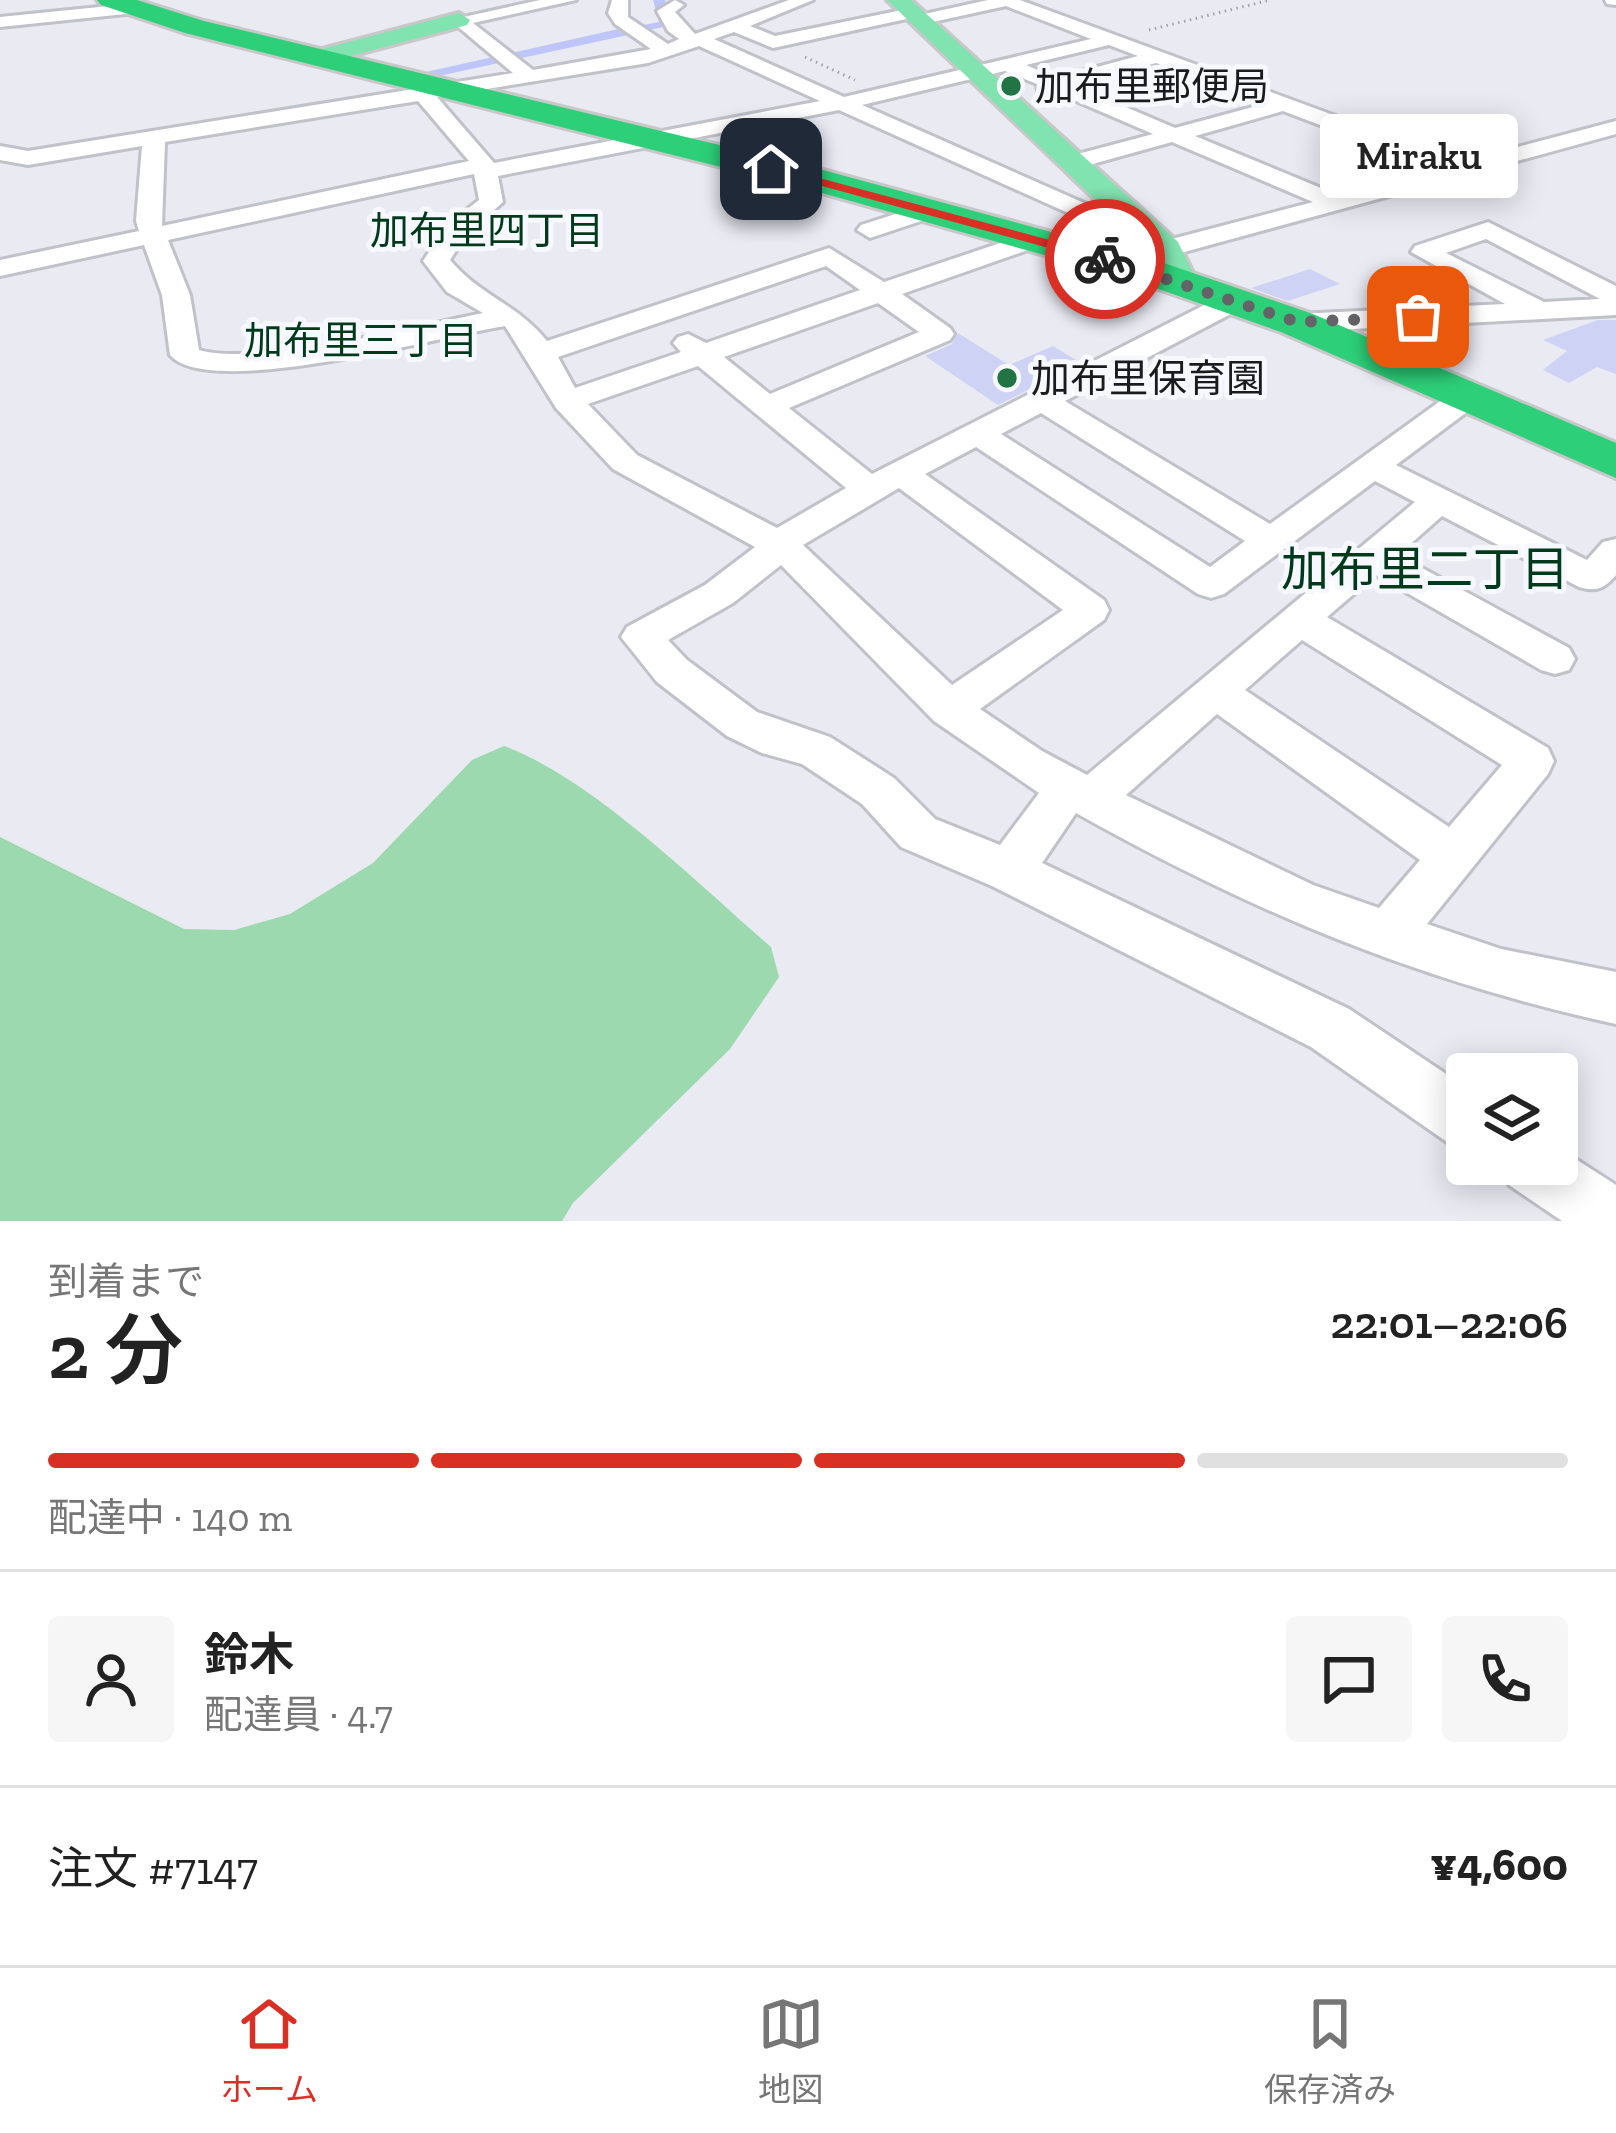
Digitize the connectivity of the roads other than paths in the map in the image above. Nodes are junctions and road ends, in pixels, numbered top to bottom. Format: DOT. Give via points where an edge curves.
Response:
graph roads {
  1 [pos="568,0"];
  2 [pos="620,0"];
  3 [pos="734,0"];
  4 [pos="799,1"];
  5 [pos="1006,1"];
  6 [pos="435,3"];
  7 [pos="120,4"];
  8 [pos="675,5"];
  9 [pos="910,11"];
  10 [pos="769,16"];
  11 [pos="459,20"];
  12 [pos="0,22"];
  13 [pos="737,27"];
  14 [pos="1109,40"];
  15 [pos="697,41"];
  16 [pos="666,51"];
  17 [pos="320,56"];
  18 [pos="1156,57"];
  19 [pos="1008,65"];
  20 [pos="978,72"];
  21 [pos="531,78"];
  22 [pos="1054,85"];
  23 [pos="441,93"];
  24 [pos="1003,98"];
  25 [pos="839,104"];
  26 [pos="1282,105"];
  27 [pos="1616,127"];
  28 [pos="905,134"];
  29 [pos="1172,134"];
  30 [pos="154,137"];
  31 [pos="656,142"];
  32 [pos="866,148"];
  33 [pos="0,153"];
  34 [pos="28,158"];
  35 [pos="1071,163"];
  36 [pos="1452,167"];
  37 [pos="485,168"];
  38 [pos="0,172"];
  39 [pos="1330,200"];
  40 [pos="930,210"];
  41 [pos="870,230"];
  42 [pos="151,235"];
  43 [pos="1036,239"];
  44 [pos="1173,265"];
  45 [pos="0,268"];
  46 [pos="883,292"];
  47 [pos="1616,297"];
  48 [pos="1234,301"];
  49 [pos="1616,307"];
  50 [pos="1540,311"];
  51 [pos="652,313"];
  52 [pos="510,316"];
  53 [pos="1297,322"];
  54 [pos="541,352"];
  55 [pos="702,355"];
  56 [pos="1468,396"];
  57 [pos="567,401"];
  58 [pos="1043,401"];
  59 [pos="768,406"];
  60 [pos="978,434"];
  61 [pos="1616,462"];
  62 [pos="1372,466"];
  63 [pos="885,481"];
  64 [pos="1439,500"];
  65 [pos="1271,541"];
  66 [pos="778,544"];
  67 [pos="1616,551"];
  68 [pos="1372,557"];
  69 [pos="1299,620"];
  70 [pos="1555,659"];
  71 [pos="1215,691"];
  72 [pos="949,709"];
  73 [pos="1080,793"];
  74 [pos="1453,856"];
  75 [pos="1009,871"];
  76 [pos="1387,937"];
  77 [pos="1616,998"];
  78 [pos="1446,1108"];
  79 [pos="1562,1185"];
  80 [pos="1616,1221"];
  1 -- 11 [label="street"];
  2 -- 16 [label="street" via="621,20"];
  3 -- 10 [label="street"];
  4 -- 10 [label="street"];
  5 -- 9 [label="street"];
  5 -- 14 [label="street"];
  6 -- 11 [label="main road"];
  7 -- 12 [label="street"];
  7 -- 17 [label="highway"];
  8 -- 15 [label="street" via="666,11 674,27"];
  9 -- 13 [label="street" via="773,42"];
  9 -- 20 [label="main road"];
  10 -- 13 [label="street"];
  11 -- 17 [label="main road"];
  11 -- 21 [label="street"];
  13 -- 15 [label="street"];
  14 -- 18 [label="street"];
  14 -- 19 [label="street"];
  15 -- 16 [label="street"];
  15 -- 25 [label="street"];
  16 -- 21 [label="street"];
  17 -- 23 [label="highway"];
  18 -- 22 [label="street"];
  18 -- 26 [label="street"];
  19 -- 20 [label="street"];
  19 -- 22 [label="street"];
  20 -- 24 [label="main road"];
  20 -- 25 [label="street"];
  21 -- 23 [label="street"];
  22 -- 24 [label="street"];
  22 -- 29 [label="street"];
  23 -- 30 [label="street"];
  23 -- 31 [label="highway"];
  23 -- 37 [label="street"];
  24 -- 35 [label="main road"];
  25 -- 28 [label="street"];
  25 -- 31 [label="street"];
  26 -- 29 [label="street"];
  26 -- 36 [label="street"];
  27 -- 36 [label="street"];
  28 -- 32 [label="street"];
  28 -- 44 [label="street"];
  29 -- 35 [label="street"];
  29 -- 39 [label="street"];
  30 -- 34 [label="street"];
  30 -- 42 [label="street"];
  31 -- 37 [label="street"];
  31 -- 40 [label="highway"];
  33 -- 34 [label="street"];
  34 -- 38 [label="street"];
  35 -- 44 [label="main road"];
  36 -- 39 [label="street"];
  37 -- 42 [label="street"];
  37 -- 52 [label="street" via="491,202 456,230 436,261 457,286"];
  39 -- 44 [label="street"];
  40 -- 41 [label="street"];
  40 -- 43 [label="highway"];
  42 -- 45 [label="street"];
  42 -- 52 [label="street" via="176,295 185,355 195,362 247,364"];
  43 -- 44 [label="highway"];
  43 -- 46 [label="street"];
  44 -- 48 [label="highway"];
  46 -- 51 [label="street" via="829,256"];
  46 -- 55 [label="street"];
  46 -- 59 [label="street" via="940,334"];
  47 -- 50 [label="street" via="1488,230 1424,252"];
  48 -- 53 [label="highway"];
  48 -- 58 [label="street"];
  49 -- 50 [label="street"];
  50 -- 53 [label="street"];
  51 -- 54 [label="street"];
  51 -- 55 [label="street"];
  52 -- 54 [label="street"];
  53 -- 56 [label="highway"];
  54 -- 57 [label="street"];
  55 -- 57 [label="street"];
  55 -- 59 [label="street"];
  56 -- 61 [label="highway"];
  56 -- 62 [label="street"];
  57 -- 66 [label="street" via="625,462"];
  58 -- 60 [label="street"];
  58 -- 65 [label="street"];
  59 -- 63 [label="street"];
  60 -- 63 [label="street"];
  60 -- 65 [label="street" via="1211,585"];
  62 -- 64 [label="street"];
  62 -- 65 [label="street"];
  63 -- 66 [label="street"];
  63 -- 72 [label="street" via="1090,610"];
  64 -- 67 [label="street" via="1592,578"];
  64 -- 68 [label="street"];
  66 -- 72 [label="street"];
  66 -- 75 [label="street" via="734,584 640,638 742,724 814,749 878,791 936,844"];
  68 -- 69 [label="street"];
  68 -- 70 [label="street"];
  69 -- 71 [label="street"];
  69 -- 74 [label="street" via="1532,761"];
  71 -- 73 [label="street"];
  71 -- 74 [label="street"];
  72 -- 73 [label="street"];
  73 -- 75 [label="street"];
  73 -- 76 [label="street" via="1257,884"];
  74 -- 76 [label="street"];
  75 -- 78 [label="street" via="1330,1028"];
  76 -- 77 [label="street" via="1501,974"];
  79 -- 80 [label="street"];
}
